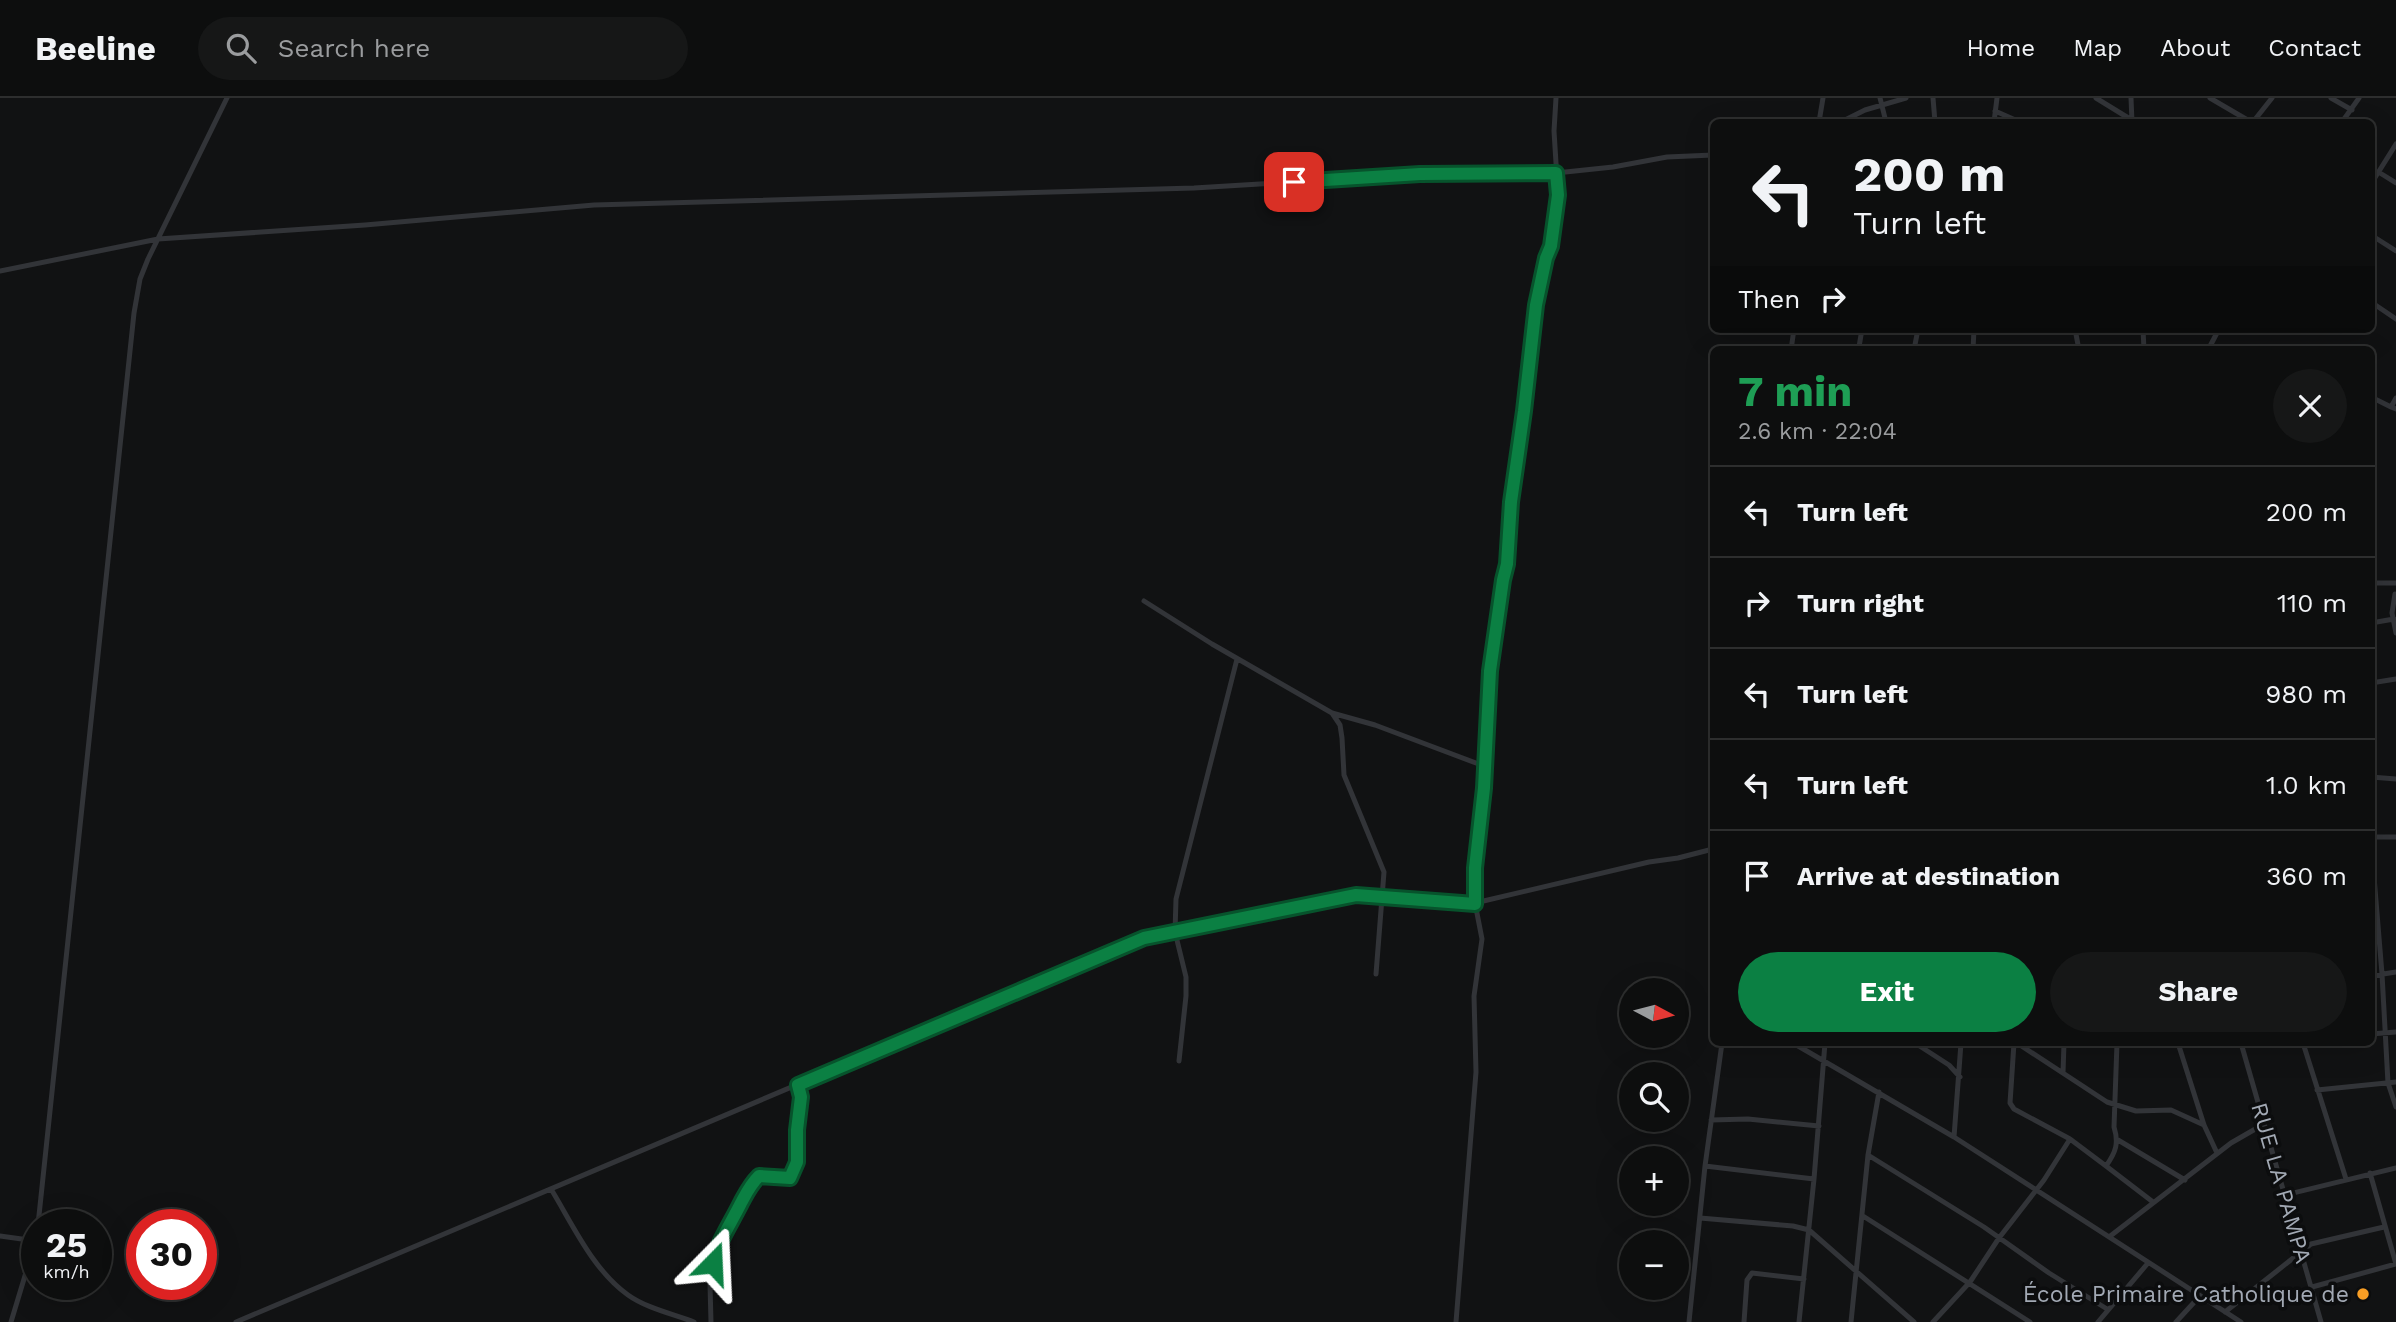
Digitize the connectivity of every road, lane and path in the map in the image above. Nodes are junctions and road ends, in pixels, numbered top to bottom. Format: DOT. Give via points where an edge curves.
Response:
graph roads {
  1 [pos="227,98"];
  2 [pos="1556,98"];
  3 [pos="1823,98"];
  4 [pos="1880,98"];
  5 [pos="1906,98"];
  6 [pos="1933,98"];
  7 [pos="1997,98"];
  8 [pos="2096,98"];
  9 [pos="2131,98"];
  10 [pos="2210,98"];
  11 [pos="2272,98"];
  12 [pos="2331,98"];
  13 [pos="2359,98"];
  14 [pos="1882,106"];
  15 [pos="2352,110"];
  16 [pos="1995,111"];
  17 [pos="1820,119"];
  18 [pos="1847,119"];
  19 [pos="1885,119"];
  20 [pos="1935,119"];
  21 [pos="1994,119"];
  22 [pos="2013,119"];
  23 [pos="2128,119"];
  24 [pos="2133,119"];
  25 [pos="2247,119"];
  26 [pos="2254,119"];
  27 [pos="2344,119"];
  28 [pos="2396,144"];
  29 [pos="1710,155"];
  30 [pos="1556,173"];
  31 [pos="2380,173"];
  32 [pos="2375,179"];
  33 [pos="2396,183"];
  34 [pos="2375,238"];
  35 [pos="158,239"];
  36 [pos="2396,251"];
  37 [pos="0,271"];
  38 [pos="2375,305"];
  39 [pos="2396,319"];
  40 [pos="2396,398"];
  41 [pos="2375,399"];
  42 [pos="2394,408"];
  43 [pos="2375,583"];
  44 [pos="2396,583"];
  45 [pos="2395,594"];
  46 [pos="1144,601"];
  47 [pos="2394,619"];
  48 [pos="2375,622"];
  49 [pos="2396,634"];
  50 [pos="1237,659"];
  51 [pos="2396,679"];
  52 [pos="2375,682"];
  53 [pos="1332,713"];
  54 [pos="1485,766"];
  55 [pos="2375,777"];
  56 [pos="2396,779"];
  57 [pos="2396,837"];
  58 [pos="2375,839"];
  59 [pos="1710,850"];
  60 [pos="1382,898"];
  61 [pos="1475,904"];
  62 [pos="2375,928"];
  63 [pos="1175,932"];
  64 [pos="2396,972"];
  65 [pos="1376,974"];
  66 [pos="2382,974"];
  67 [pos="2375,975"];
  68 [pos="2396,1031"];
  69 [pos="2386,1033"];
  70 [pos="2375,1034"];
  71 [pos="1723,1046"];
  72 [pos="1799,1046"];
  73 [pos="1825,1046"];
  74 [pos="1920,1046"];
  75 [pos="1961,1046"];
  76 [pos="2016,1046"];
  77 [pos="2021,1046"];
  78 [pos="2064,1046"];
  79 [pos="2118,1046"];
  80 [pos="2179,1046"];
  81 [pos="2242,1046"];
  82 [pos="2304,1046"];
  83 [pos="1823,1060"];
  84 [pos="1178,1061"];
  85 [pos="2063,1073"];
  86 [pos="1960,1077"];
  87 [pos="2396,1082"];
  88 [pos="2388,1083"];
  89 [pos="798,1085"];
  90 [pos="2317,1090"];
  91 [pos="1879,1092"];
  92 [pos="2115,1104"];
  93 [pos="2396,1107"];
  94 [pos="1711,1120"];
  95 [pos="2264,1124"];
  96 [pos="2204,1125"];
  97 [pos="1819,1126"];
  98 [pos="1954,1137"];
  99 [pos="2070,1139"];
  100 [pos="2118,1140"];
  101 [pos="2217,1153"];
  102 [pos="1868,1156"];
  103 [pos="1705,1166"];
  104 [pos="2106,1166"];
  105 [pos="2396,1168"];
  106 [pos="2370,1173"];
  107 [pos="1814,1179"];
  108 [pos="2346,1179"];
  109 [pos="2185,1180"];
  110 [pos="551,1189"];
  111 [pos="2036,1191"];
  112 [pos="2285,1195"];
  113 [pos="2154,1202"];
  114 [pos="40,1209"];
  115 [pos="1863,1216"];
  116 [pos="1700,1218"];
  117 [pos="2384,1227"];
  118 [pos="1809,1230"];
  119 [pos="0,1236"];
  120 [pos="2109,1237"];
  121 [pos="1999,1238"];
  122 [pos="21,1239"];
  123 [pos="2300,1252"];
  124 [pos="2148,1263"];
  125 [pos="2396,1264"];
  126 [pos="1857,1272"];
  127 [pos="1804,1279"];
  128 [pos="1969,1282"];
  129 [pos="2312,1287"];
  130 [pos="21,1290"];
  131 [pos="2199,1297"];
  132 [pos="2107,1309"];
  133 [pos="2225,1312"];
  134 [pos="11,1322"];
  135 [pos="236,1322"];
  136 [pos="694,1322"];
  137 [pos="711,1322"];
  138 [pos="1456,1322"];
  139 [pos="1689,1322"];
  140 [pos="1744,1322"];
  141 [pos="1799,1322"];
  142 [pos="1851,1322"];
  143 [pos="1914,1322"];
  144 [pos="1933,1322"];
  145 [pos="2030,1322"];
  146 [pos="2098,1322"];
  147 [pos="2176,1322"];
  148 [pos="2241,1322"];
  149 [pos="2321,1322"];
  1 -- 35 [label="street"];
  2 -- 30 [label="street"];
  3 -- 17 [label="street"];
  4 -- 14 [label="street"];
  5 -- 14 [label="street"];
  6 -- 20 [label="street"];
  7 -- 16 [label="street"];
  8 -- 23 [label="street"];
  9 -- 24 [label="street"];
  10 -- 25 [label="street"];
  11 -- 26 [label="street"];
  12 -- 15 [label="street"];
  13 -- 15 [label="street"];
  14 -- 18 [label="street"];
  14 -- 19 [label="street"];
  15 -- 27 [label="street"];
  16 -- 21 [label="street"];
  16 -- 22 [label="street"];
  28 -- 31 [label="street"];
  29 -- 30 [label="street" via="1667,156"];
  30 -- 35 [label="street" via="1420,174 1194,188 594,205"];
  30 -- 54 [label="street" via="1558,195 1536,305 1507,564 1490,671"];
  31 -- 32 [label="street"];
  31 -- 33 [label="street"];
  34 -- 36 [label="street"];
  35 -- 37 [label="street"];
  35 -- 114 [label="street" via="140,279 134,313"];
  38 -- 39 [label="street"];
  40 -- 42 [label="street"];
  41 -- 42 [label="street"];
  43 -- 44 [label="street"];
  45 -- 47 [label="street"];
  46 -- 50 [label="street"];
  47 -- 48 [label="street"];
  47 -- 49 [label="street"];
  50 -- 53 [label="street"];
  50 -- 63 [label="street" via="1177,900"];
  51 -- 52 [label="street"];
  53 -- 54 [label="street"];
  53 -- 60 [label="street" via="1340,725 1344,775 1384,872"];
  54 -- 61 [label="street"];
  55 -- 56 [label="street"];
  57 -- 58 [label="street"];
  59 -- 61 [label="street"];
  60 -- 61 [label="street"];
  60 -- 63 [label="street" via="1356,895"];
  60 -- 65 [label="street"];
  61 -- 138 [label="street" via="1482,939 1474,996 1475,1083"];
  62 -- 66 [label="street"];
  63 -- 84 [label="street" via="1186,977"];
  63 -- 89 [label="street" via="1144,938"];
  64 -- 66 [label="street"];
  66 -- 67 [label="street"];
  66 -- 69 [label="street"];
  68 -- 69 [label="street"];
  69 -- 70 [label="street"];
  69 -- 88 [label="street"];
  71 -- 94 [label="street"];
  72 -- 83 [label="street"];
  73 -- 83 [label="street"];
  74 -- 86 [label="street"];
  75 -- 86 [label="street"];
  76 -- 99 [label="street" via="2010,1103"];
  77 -- 85 [label="street"];
  78 -- 85 [label="street"];
  79 -- 92 [label="street"];
  80 -- 96 [label="street"];
  81 -- 95 [label="street, RUE LA PAMPA"];
  82 -- 90 [label="street"];
  83 -- 91 [label="street"];
  83 -- 97 [label="street"];
  85 -- 92 [label="street"];
  86 -- 98 [label="street"];
  87 -- 88 [label="street"];
  88 -- 90 [label="street"];
  88 -- 93 [label="street"];
  89 -- 110 [label="street"];
  89 -- 137 [label="street" via="797,1162 790,1178 759,1176 749,1185 713,1263"];
  90 -- 108 [label="street"];
  91 -- 98 [label="street"];
  91 -- 102 [label="street"];
  92 -- 96 [label="street" via="2136,1111 2171,1110"];
  92 -- 100 [label="street"];
  94 -- 97 [label="street"];
  94 -- 103 [label="street"];
  95 -- 101 [label="street"];
  95 -- 112 [label="street, RUE LA PAMPA"];
  96 -- 101 [label="street"];
  97 -- 107 [label="street"];
  98 -- 111 [label="street"];
  99 -- 104 [label="street"];
  99 -- 111 [label="street"];
  100 -- 104 [label="street"];
  100 -- 109 [label="street"];
  101 -- 109 [label="street"];
  102 -- 115 [label="street"];
  102 -- 121 [label="street"];
  103 -- 107 [label="street"];
  103 -- 116 [label="street"];
  104 -- 113 [label="street"];
  105 -- 106 [label="street"];
  106 -- 108 [label="street"];
  106 -- 117 [label="street"];
  107 -- 118 [label="street"];
  108 -- 112 [label="street"];
  109 -- 113 [label="street"];
  110 -- 135 [label="street"];
  110 -- 136 [label="street" via="589,1253 616,1285 630,1297"];
  111 -- 120 [label="street"];
  111 -- 121 [label="street"];
  112 -- 123 [label="street, RUE LA PAMPA"];
  113 -- 120 [label="street"];
  115 -- 126 [label="street"];
  115 -- 128 [label="street"];
  116 -- 118 [label="street"];
  116 -- 139 [label="street"];
  117 -- 123 [label="street" via="2311,1244"];
  117 -- 125 [label="street"];
  118 -- 126 [label="street"];
  118 -- 127 [label="street"];
  119 -- 122 [label="street"];
  120 -- 124 [label="street"];
  121 -- 128 [label="street"];
  121 -- 132 [label="street"];
  123 -- 129 [label="street, RUE LA PAMPA"];
  123 -- 133 [label="street"];
  124 -- 131 [label="street"];
  124 -- 132 [label="street"];
  125 -- 129 [label="street"];
  126 -- 142 [label="street"];
  126 -- 143 [label="street"];
  127 -- 140 [label="street" via="1752,1273 1747,1280"];
  127 -- 141 [label="street"];
  128 -- 144 [label="street"];
  128 -- 145 [label="street"];
  129 -- 149 [label="street, RUE LA PAMPA"];
  130 -- 134 [label="street"];
  131 -- 133 [label="street"];
  131 -- 147 [label="street"];
  132 -- 146 [label="street"];
  133 -- 148 [label="street"];
}
